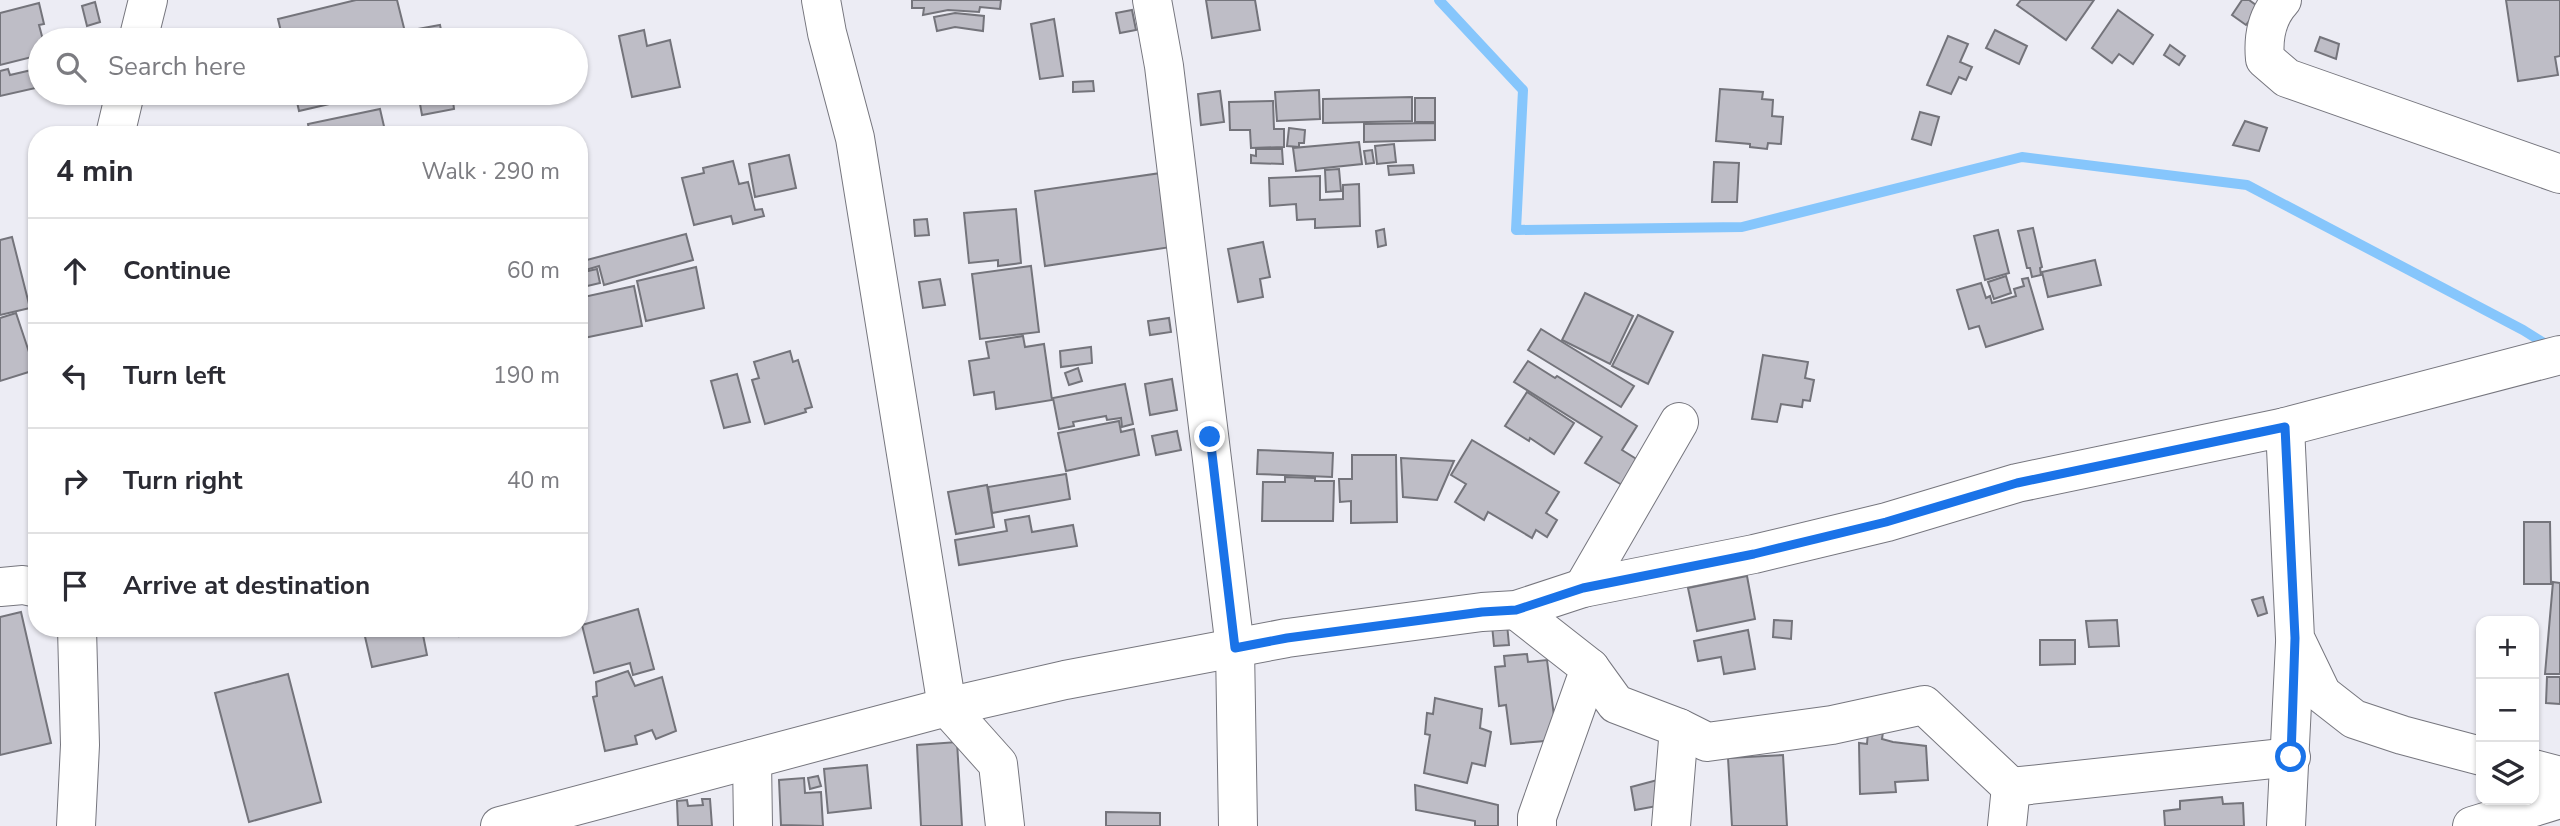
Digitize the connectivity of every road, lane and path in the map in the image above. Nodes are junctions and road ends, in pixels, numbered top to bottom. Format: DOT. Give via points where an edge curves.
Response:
graph roads {
  1 [pos="148,0"];
  2 [pos="821,0"];
  3 [pos="1152,0"];
  4 [pos="2282,0"];
  5 [pos="141,28"];
  6 [pos="122,105"];
  7 [pos="118,126"];
  8 [pos="2560,174"];
  9 [pos="2560,355"];
  10 [pos="1679,422"];
  11 [pos="2285,427"];
  12 [pos="0,586"];
  13 [pos="28,586"];
  14 [pos="1583,588"];
  15 [pos="1516,610"];
  16 [pos="77,637"];
  17 [pos="2295,638"];
  18 [pos="1235,648"];
  19 [pos="1590,668"];
  20 [pos="947,708"];
  21 [pos="1679,728"];
  22 [pos="2476,755"];
  23 [pos="2291,757"];
  24 [pos="752,758"];
  25 [pos="998,764"];
  26 [pos="2539,770"];
  27 [pos="2560,776"];
  28 [pos="2011,787"];
  29 [pos="2560,799"];
  30 [pos="76,826"];
  31 [pos="500,826"];
  32 [pos="752,826"];
  33 [pos="992,826"];
  34 [pos="1005,826"];
  35 [pos="1238,826"];
  36 [pos="1536,826"];
  37 [pos="1671,826"];
  38 [pos="2007,826"];
  39 [pos="2286,826"];
  40 [pos="2472,826"];
  1 -- 5 [label="street"];
  2 -- 20 [label="street" via="855,138"];
  3 -- 18 [label="street" via="1164,66"];
  4 -- 8 [label="street" via="2273,9 2263,43 2265,59 2287,78"];
  6 -- 7 [label="street"];
  9 -- 11 [label="street"];
  10 -- 14 [label="street"];
  11 -- 14 [label="street" via="2075,469 1754,554"];
  11 -- 17 [label="street"];
  12 -- 13 [label="street"];
  14 -- 15 [label="street"];
  15 -- 18 [label="street"];
  15 -- 19 [label="street"];
  16 -- 30 [label="street"];
  17 -- 22 [label="street" via="2322,694 2354,719"];
  17 -- 23 [label="street"];
  18 -- 20 [label="street"];
  18 -- 35 [label="street"];
  19 -- 21 [label="street" via="1616,704"];
  19 -- 36 [label="street"];
  20 -- 24 [label="street"];
  20 -- 25 [label="street"];
  21 -- 28 [label="street" via="1707,742 1832,725 1924,705"];
  21 -- 37 [label="street"];
  23 -- 28 [label="street"];
  23 -- 39 [label="street"];
  24 -- 31 [label="street"];
  24 -- 32 [label="street"];
  25 -- 33 [label="street"];
  25 -- 34 [label="street"];
  26 -- 27 [label="street"];
  28 -- 38 [label="street"];
  29 -- 40 [label="street"];
}
